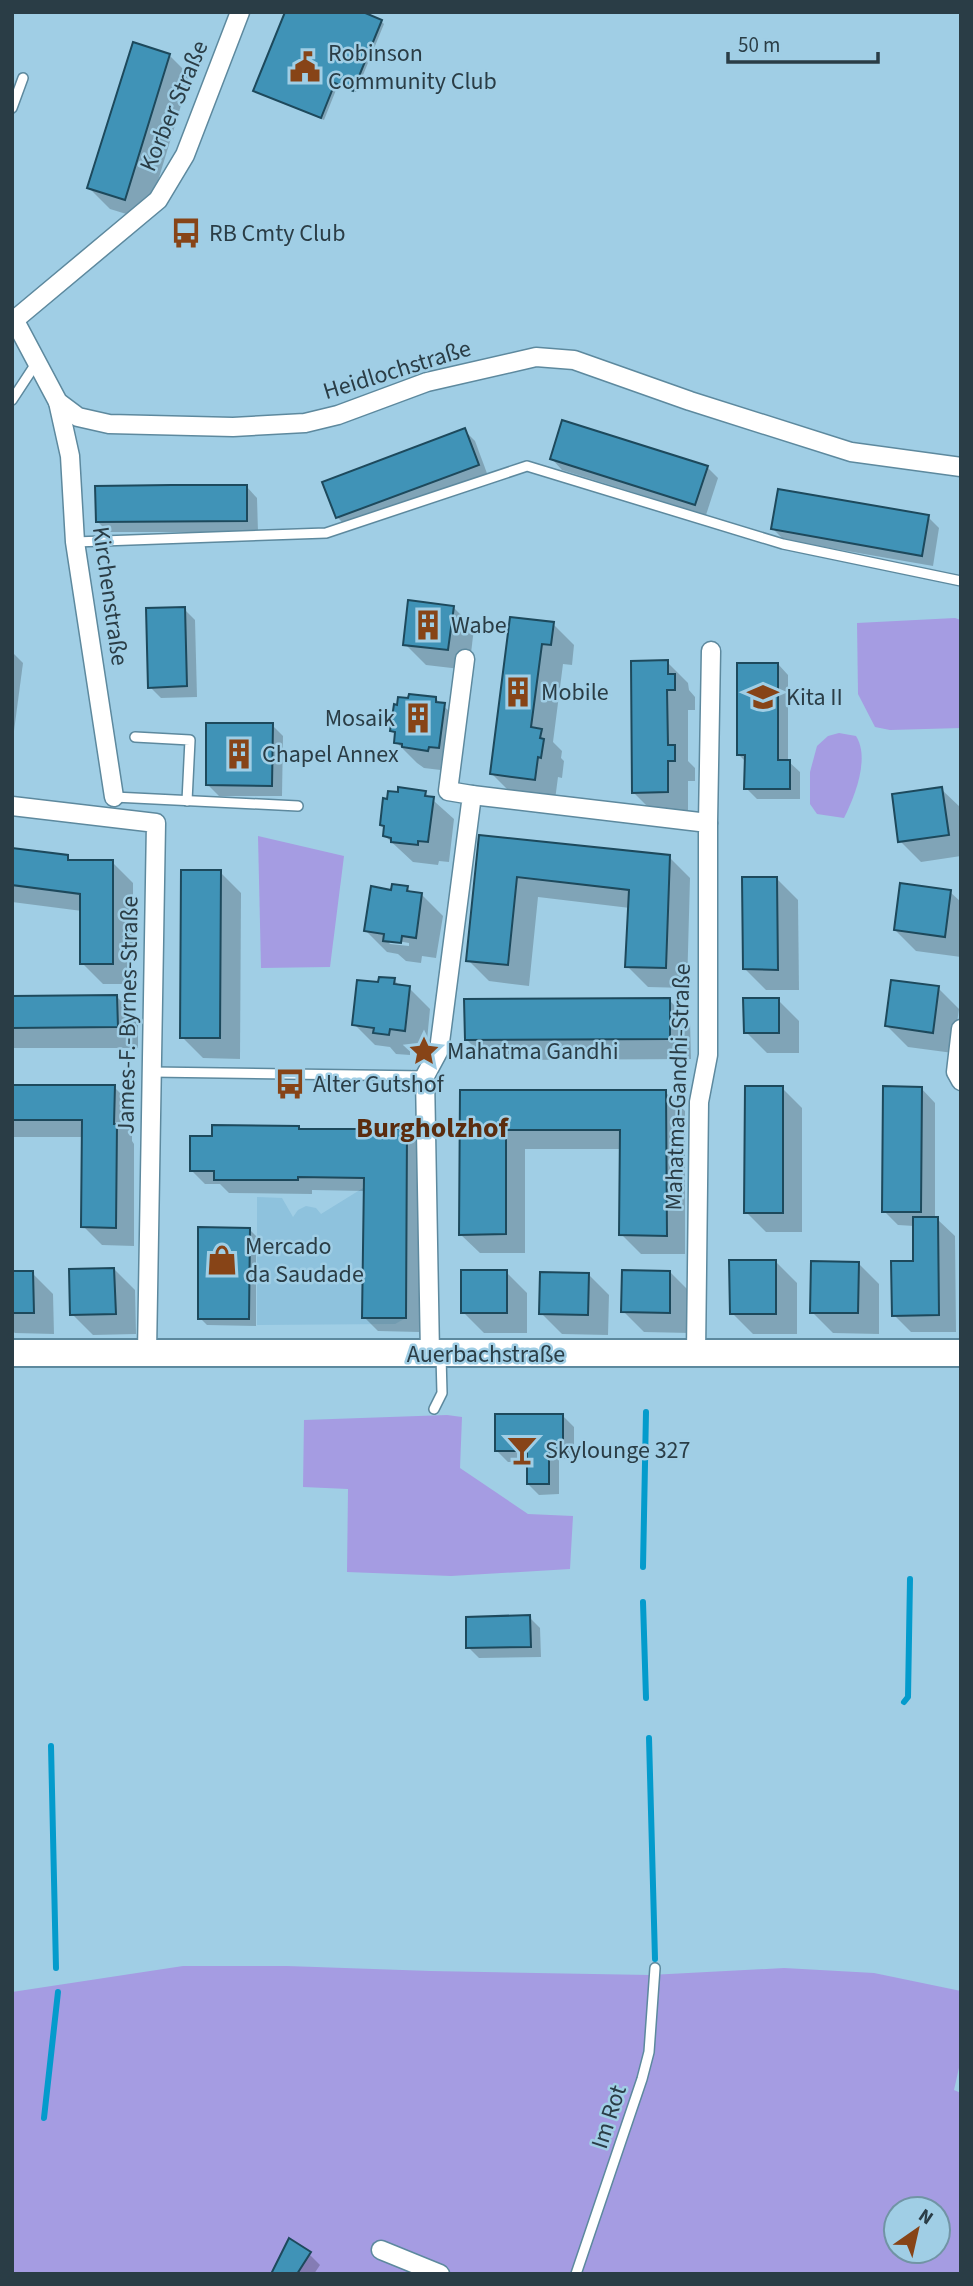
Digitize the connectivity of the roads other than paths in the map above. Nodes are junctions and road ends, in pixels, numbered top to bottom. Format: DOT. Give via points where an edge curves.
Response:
graph roads {
  1 [pos="240,12"];
  2 [pos="23,78"];
  3 [pos="12,108"];
  4 [pos="13,321"];
  5 [pos="37,362"];
  6 [pos="12,400"];
  7 [pos="58,402"];
  8 [pos="961,467"];
  9 [pos="75,542"];
  10 [pos="961,581"];
  11 [pos="711,651"];
  12 [pos="464,659"];
  13 [pos="135,737"];
  14 [pos="472,795"];
  15 [pos="114,797"];
  16 [pos="187,801"];
  17 [pos="12,806"];
  18 [pos="298,806"];
  19 [pos="708,823"];
  20 [pos="961,1029"];
  21 [pos="152,1072"];
  22 [pos="425,1076"];
  23 [pos="961,1081"];
  24 [pos="147,1352"];
  25 [pos="12,1353"];
  26 [pos="696,1353"];
  27 [pos="961,1353"];
  28 [pos="436,1354"];
  29 [pos="434,1409"];
  30 [pos="655,1968"];
  31 [pos="381,2250"];
  32 [pos="440,2274"];
  33 [pos="576,2274"];
  1 -- 4 [label="street, Korber Straße" via="185,155 158,200"];
  2 -- 3 [label="lane"];
  4 -- 5 [label="street"];
  5 -- 6 [label="lane"];
  5 -- 7 [label="street"];
  7 -- 8 [label="street, Heidlochstraße" via="78,417 109,424 233,427 304,423 427,382 536,357 574,360 851,452"];
  7 -- 9 [label="street, Kirchenstraße" via="71,456"];
  9 -- 10 [label="lane" via="326,533 527,466 783,544"];
  9 -- 15 [label="street, Kirchenstraße"];
  11 -- 19 [label="street, Mahatma-Gandhi-Straße"];
  12 -- 14 [label="street" via="448,791"];
  13 -- 16 [label="lane" via="190,740"];
  14 -- 19 [label="street"];
  14 -- 22 [label="street" via="439,1050"];
  15 -- 16 [label="lane"];
  16 -- 18 [label="lane"];
  17 -- 21 [label="street, James-F.-Byrnes-Straße" via="156,823"];
  19 -- 26 [label="street, Mahatma-Gandhi-Straße" via="708,1055 699,1102"];
  20 -- 23 [label="street" via="957,1072"];
  21 -- 22 [label="lane"];
  21 -- 24 [label="street, James-F.-Byrnes-Straße"];
  22 -- 28 [label="street"];
  24 -- 25 [label="main road, Auerbachstraße"];
  24 -- 28 [label="main road, Auerbachstraße"];
  26 -- 27 [label="main road, Auerbachstraße"];
  26 -- 28 [label="main road, Auerbachstraße"];
  28 -- 29 [label="lane" via="442,1393"];
  30 -- 33 [label="lane, Im Rot" via="649,2052"];
  31 -- 32 [label="street"];
}
